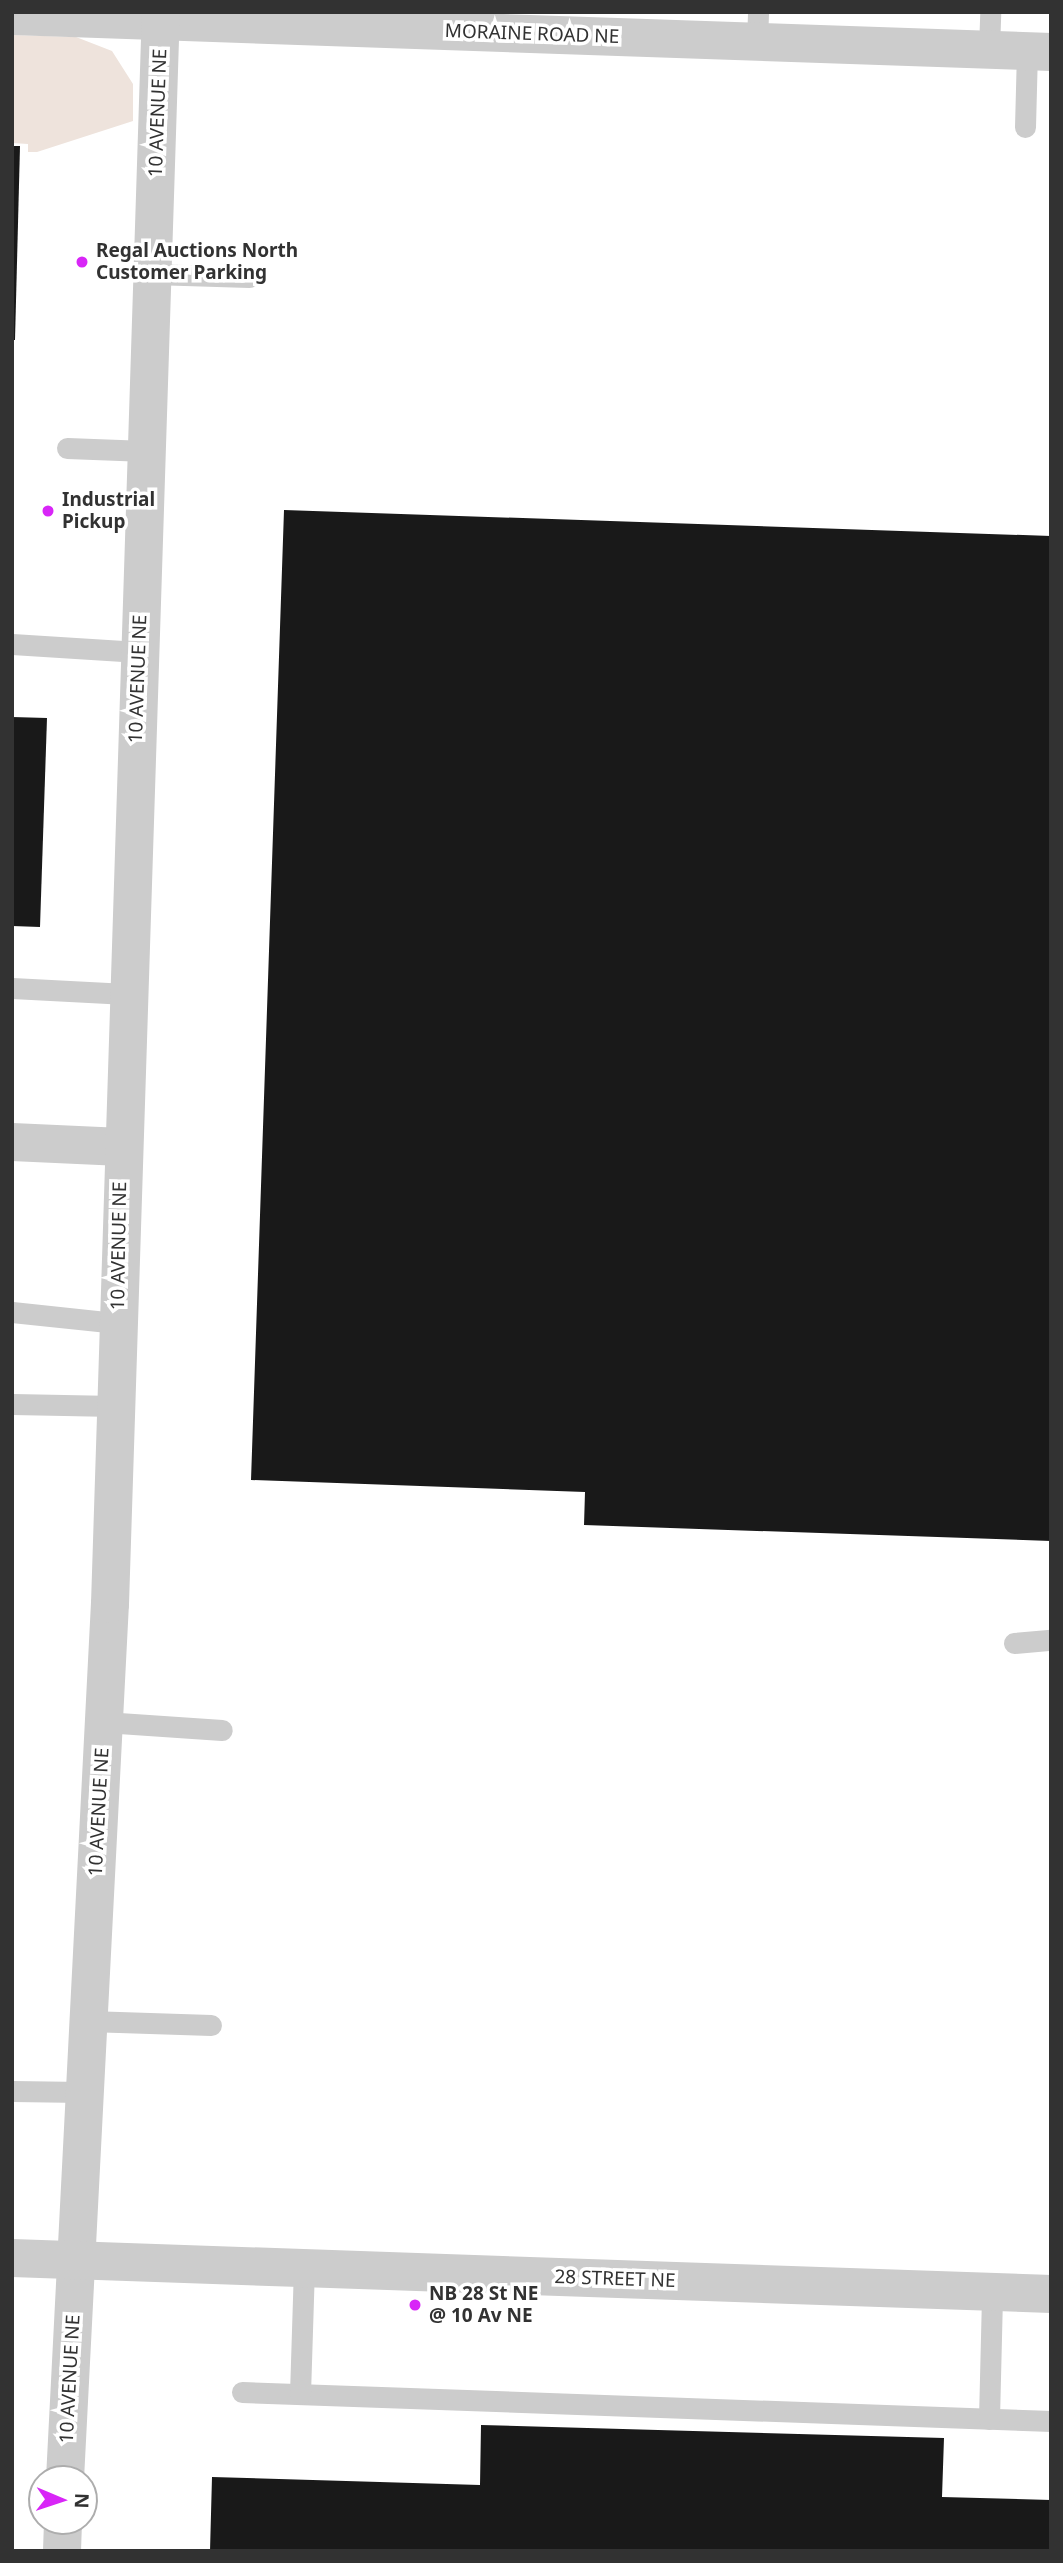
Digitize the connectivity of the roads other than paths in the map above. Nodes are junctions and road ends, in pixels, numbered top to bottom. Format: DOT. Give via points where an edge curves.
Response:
graph roads {
  1 [pos="12,16"];
  2 [pos="161,17"];
  3 [pos="758,27"];
  4 [pos="989,31"];
  5 [pos="1039,51"];
  6 [pos="1025,127"];
  7 [pos="152,274"];
  8 [pos="249,277"];
  9 [pos="67,448"];
  10 [pos="146,451"];
  11 [pos="12,644"];
  12 [pos="139,652"];
  13 [pos="12,988"];
  14 [pos="127,994"];
  15 [pos="12,1142"];
  16 [pos="122,1147"];
  17 [pos="12,1312"];
  18 [pos="117,1323"];
  19 [pos="12,1404"];
  20 [pos="115,1406"];
  21 [pos="1051,1640"];
  22 [pos="1014,1643"];
  23 [pos="104,1722"];
  24 [pos="222,1730"];
  25 [pos="88,2021"];
  26 [pos="211,2025"];
  27 [pos="12,2091"];
  28 [pos="83,2092"];
  29 [pos="12,2258"];
  30 [pos="76,2260"];
  31 [pos="304,2268"];
  32 [pos="992,2292"];
  33 [pos="1051,2294"];
  34 [pos="242,2392"];
  35 [pos="300,2394"];
  36 [pos="989,2419"];
  37 [pos="1051,2421"];
  38 [pos="66,2465"];
  1 -- 2 [label="street, MORAINE ROAD NE"];
  2 -- 3 [label="street, MORAINE ROAD NE"];
  2 -- 7 [label="street, 10 AVENUE NE"];
  3 -- 4 [label="street, MORAINE ROAD NE"];
  4 -- 5 [label="street, MORAINE ROAD NE"];
  5 -- 6 [label="lane"];
  7 -- 8 [label="lane"];
  7 -- 10 [label="street, 10 AVENUE NE"];
  9 -- 10 [label="lane"];
  10 -- 12 [label="street, 10 AVENUE NE"];
  11 -- 12 [label="lane"];
  12 -- 14 [label="street, 10 AVENUE NE"];
  13 -- 14 [label="lane"];
  14 -- 16 [label="street, 10 AVENUE NE"];
  15 -- 16 [label="street"];
  16 -- 18 [label="street, 10 AVENUE NE"];
  17 -- 18 [label="lane"];
  18 -- 20 [label="street, 10 AVENUE NE"];
  19 -- 20 [label="lane"];
  20 -- 23 [label="street, 10 AVENUE NE"];
  21 -- 22 [label="lane"];
  23 -- 24 [label="lane"];
  23 -- 25 [label="street, 10 AVENUE NE"];
  25 -- 26 [label="lane"];
  25 -- 28 [label="street, 10 AVENUE NE"];
  27 -- 28 [label="lane"];
  28 -- 30 [label="street, 10 AVENUE NE"];
  29 -- 30 [label="street, 28 STREET NE"];
  30 -- 31 [label="street, 28 STREET NE"];
  30 -- 38 [label="street, 10 AVENUE NE"];
  31 -- 32 [label="street, 28 STREET NE"];
  31 -- 35 [label="lane"];
  32 -- 33 [label="street, 28 STREET NE"];
  32 -- 36 [label="lane"];
  34 -- 35 [label="lane"];
  35 -- 36 [label="lane"];
  36 -- 37 [label="lane"];
}
